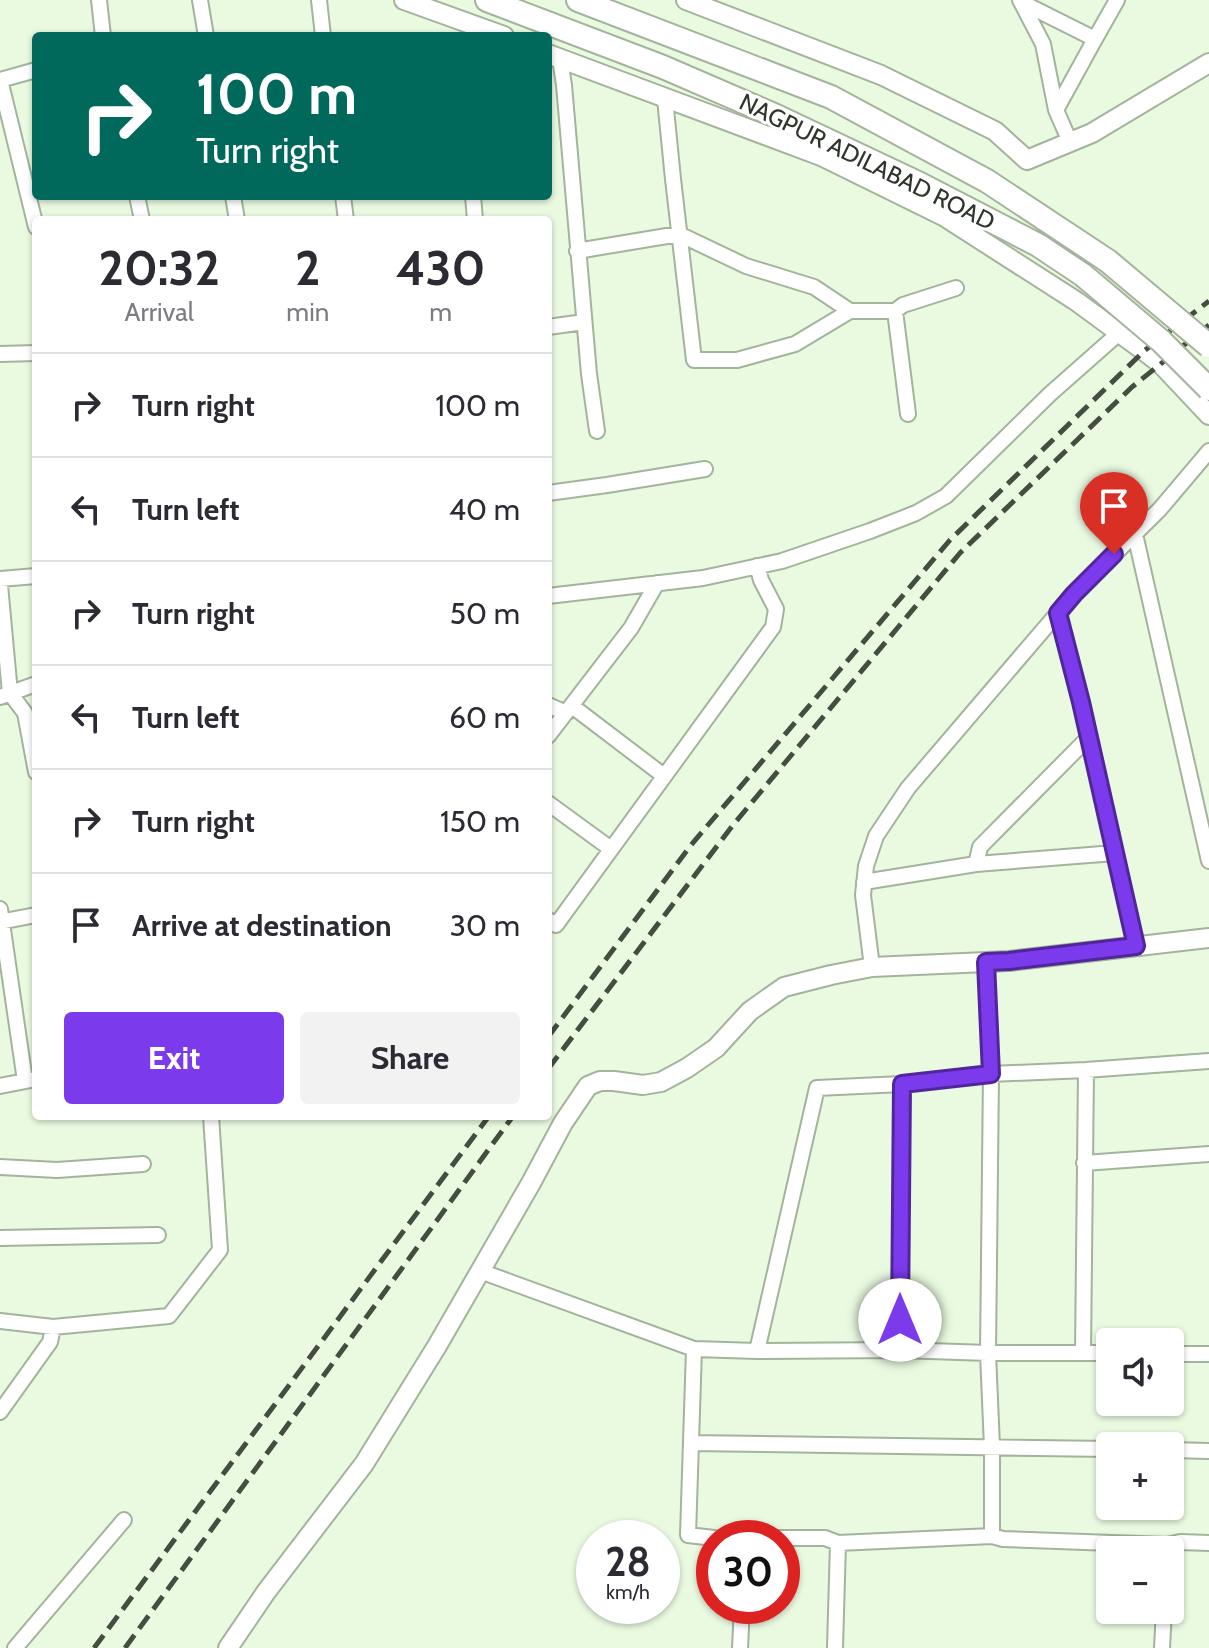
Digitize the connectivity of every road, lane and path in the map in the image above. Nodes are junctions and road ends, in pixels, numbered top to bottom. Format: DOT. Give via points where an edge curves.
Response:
graph roads {
  1 [pos="99,0"];
  2 [pos="200,0"];
  3 [pos="319,0"];
  4 [pos="404,0"];
  5 [pos="487,0"];
  6 [pos="578,0"];
  7 [pos="686,0"];
  8 [pos="1117,0"];
  9 [pos="1020,1"];
  10 [pos="103,32"];
  11 [pos="205,32"];
  12 [pos="323,32"];
  13 [pos="493,32"];
  14 [pos="1095,39"];
  15 [pos="554,57"];
  16 [pos="1209,63"];
  17 [pos="32,71"];
  18 [pos="0,80"];
  19 [pos="665,99"];
  20 [pos="1056,110"];
  21 [pos="1070,142"];
  22 [pos="33,216"];
  23 [pos="679,234"];
  24 [pos="577,251"];
  25 [pos="956,288"];
  26 [pos="850,311"];
  27 [pos="895,311"];
  28 [pos="584,322"];
  29 [pos="552,326"];
  30 [pos="1119,333"];
  31 [pos="1209,346"];
  32 [pos="32,353"];
  33 [pos="0,354"];
  34 [pos="1209,389"];
  35 [pos="908,414"];
  36 [pos="1209,415"];
  37 [pos="597,431"];
  38 [pos="1209,451"];
  39 [pos="705,469"];
  40 [pos="552,492"];
  41 [pos="1135,534"];
  42 [pos="757,566"];
  43 [pos="32,577"];
  44 [pos="0,582"];
  45 [pos="657,583"];
  46 [pos="552,596"];
  47 [pos="1058,613"];
  48 [pos="32,685"];
  49 [pos="5,695"];
  50 [pos="552,706"];
  51 [pos="569,709"];
  52 [pos="552,731"];
  53 [pos="1089,737"];
  54 [pos="32,751"];
  55 [pos="664,776"];
  56 [pos="552,806"];
  57 [pos="611,849"];
  58 [pos="1115,853"];
  59 [pos="1209,861"];
  60 [pos="976,864"];
  61 [pos="864,882"];
  62 [pos="32,915"];
  63 [pos="1,918"];
  64 [pos="552,922"];
  65 [pos="1209,938"];
  66 [pos="1136,946"];
  67 [pos="986,962"];
  68 [pos="872,967"];
  69 [pos="1209,1061"];
  70 [pos="1086,1070"];
  71 [pos="991,1074"];
  72 [pos="31,1080"];
  73 [pos="902,1084"];
  74 [pos="0,1086"];
  75 [pos="211,1120"];
  76 [pos="1209,1154"];
  77 [pos="1084,1163"];
  78 [pos="143,1164"];
  79 [pos="0,1167"];
  80 [pos="158,1235"];
  81 [pos="0,1238"];
  82 [pos="480,1271"];
  83 [pos="0,1321"];
  84 [pos="53,1327"];
  85 [pos="694,1349"];
  86 [pos="900,1350"];
  87 [pos="757,1351"];
  88 [pos="988,1353"];
  89 [pos="1083,1353"];
  90 [pos="1096,1353"];
  91 [pos="1184,1354"];
  92 [pos="1209,1354"];
  93 [pos="0,1412"];
  94 [pos="691,1443"];
  95 [pos="992,1447"];
  96 [pos="1096,1449"];
  97 [pos="1184,1450"];
  98 [pos="1209,1451"];
  99 [pos="124,1520"];
  100 [pos="696,1536"];
  101 [pos="992,1536"];
  102 [pos="800,1538"];
  103 [pos="1184,1542"];
  104 [pos="838,1543"];
  105 [pos="1209,1543"];
  106 [pos="1096,1544"];
  107 [pos="741,1624"];
  108 [pos="1163,1624"];
  109 [pos="15,1648"];
  110 [pos="228,1648"];
  111 [pos="740,1648"];
  112 [pos="835,1648"];
  113 [pos="1162,1648"];
  1 -- 10 [label="street"];
  2 -- 11 [label="street"];
  3 -- 12 [label="street"];
  4 -- 13 [label="street"];
  5 -- 34 [label="highway, NAGPUR ADILABAD ROAD, bridge" via="774,115 1038,245 1083,275"];
  6 -- 31 [label="highway, NAGPUR ADILABAD ROAD, bridge" via="831,97 987,181 1108,261"];
  7 -- 21 [label="street" via="881,75 995,131 1027,160"];
  8 -- 14 [label="street"];
  9 -- 14 [label="street"];
  9 -- 20 [label="street" via="1043,44"];
  14 -- 20 [label="street"];
  15 -- 19 [label="street"];
  15 -- 24 [label="street" via="567,110"];
  16 -- 21 [label="street"];
  17 -- 18 [label="street"];
  18 -- 22 [label="street"];
  19 -- 23 [label="street"];
  19 -- 30 [label="street" via="821,156 945,217"];
  20 -- 21 [label="street"];
  23 -- 24 [label="street"];
  23 -- 26 [label="street" via="746,266 814,287"];
  23 -- 26 [label="street" via="694,360 737,360 795,344"];
  24 -- 28 [label="street"];
  25 -- 27 [label="street"];
  26 -- 27 [label="street"];
  27 -- 35 [label="street"];
  28 -- 29 [label="street"];
  28 -- 37 [label="street"];
  30 -- 36 [label="street" via="1161,364"];
  30 -- 42 [label="street" via="946,496 870,531"];
  32 -- 33 [label="street"];
  38 -- 41 [label="street"];
  39 -- 40 [label="street"];
  41 -- 47 [label="street"];
  41 -- 59 [label="street"];
  42 -- 45 [label="street"];
  42 -- 55 [label="street" via="776,609 773,627"];
  43 -- 44 [label="street"];
  44 -- 49 [label="street"];
  45 -- 46 [label="street"];
  45 -- 51 [label="street" via="631,628"];
  47 -- 53 [label="street"];
  47 -- 61 [label="street" via="908,788 876,836"];
  48 -- 49 [label="street"];
  49 -- 54 [label="street" via="25,713"];
  50 -- 51 [label="street"];
  51 -- 52 [label="street"];
  51 -- 55 [label="street"];
  53 -- 58 [label="street"];
  53 -- 60 [label="street" via="980,847"];
  55 -- 57 [label="street"];
  56 -- 57 [label="street"];
  57 -- 64 [label="street" via="556,925"];
  58 -- 60 [label="street"];
  58 -- 66 [label="street"];
  60 -- 61 [label="street"];
  61 -- 68 [label="street"];
  62 -- 63 [label="street"];
  63 -- 72 [label="street"];
  65 -- 66 [label="street"];
  66 -- 67 [label="street"];
  67 -- 68 [label="street"];
  67 -- 71 [label="street"];
  68 -- 82 [label="street" via="784,987 750,1011 716,1048 661,1082 600,1081 588,1086"];
  69 -- 70 [label="street"];
  70 -- 71 [label="street"];
  70 -- 77 [label="street"];
  71 -- 73 [label="street"];
  71 -- 88 [label="street"];
  72 -- 74 [label="street"];
  73 -- 86 [label="street"];
  73 -- 87 [label="street" via="817,1088"];
  75 -- 84 [label="street" via="220,1250 169,1316"];
  76 -- 77 [label="street"];
  77 -- 89 [label="street"];
  78 -- 79 [label="street" via="57,1170"];
  80 -- 81 [label="street"];
  82 -- 85 [label="street"];
  82 -- 110 [label="street" via="364,1464"];
  83 -- 84 [label="street"];
  84 -- 93 [label="street" via="50,1342"];
  85 -- 87 [label="street"];
  85 -- 94 [label="street"];
  86 -- 87 [label="street"];
  86 -- 88 [label="street"];
  88 -- 89 [label="street"];
  88 -- 95 [label="street"];
  89 -- 90 [label="street"];
  91 -- 92 [label="street"];
  94 -- 95 [label="street"];
  94 -- 100 [label="street" via="688,1535"];
  95 -- 96 [label="street"];
  95 -- 101 [label="street"];
  97 -- 98 [label="street"];
  99 -- 109 [label="street"];
  101 -- 104 [label="street"];
  101 -- 106 [label="street"];
  102 -- 104 [label="street"];
  103 -- 105 [label="street"];
  104 -- 112 [label="street"];
  107 -- 111 [label="street"];
  108 -- 113 [label="street"];
}
